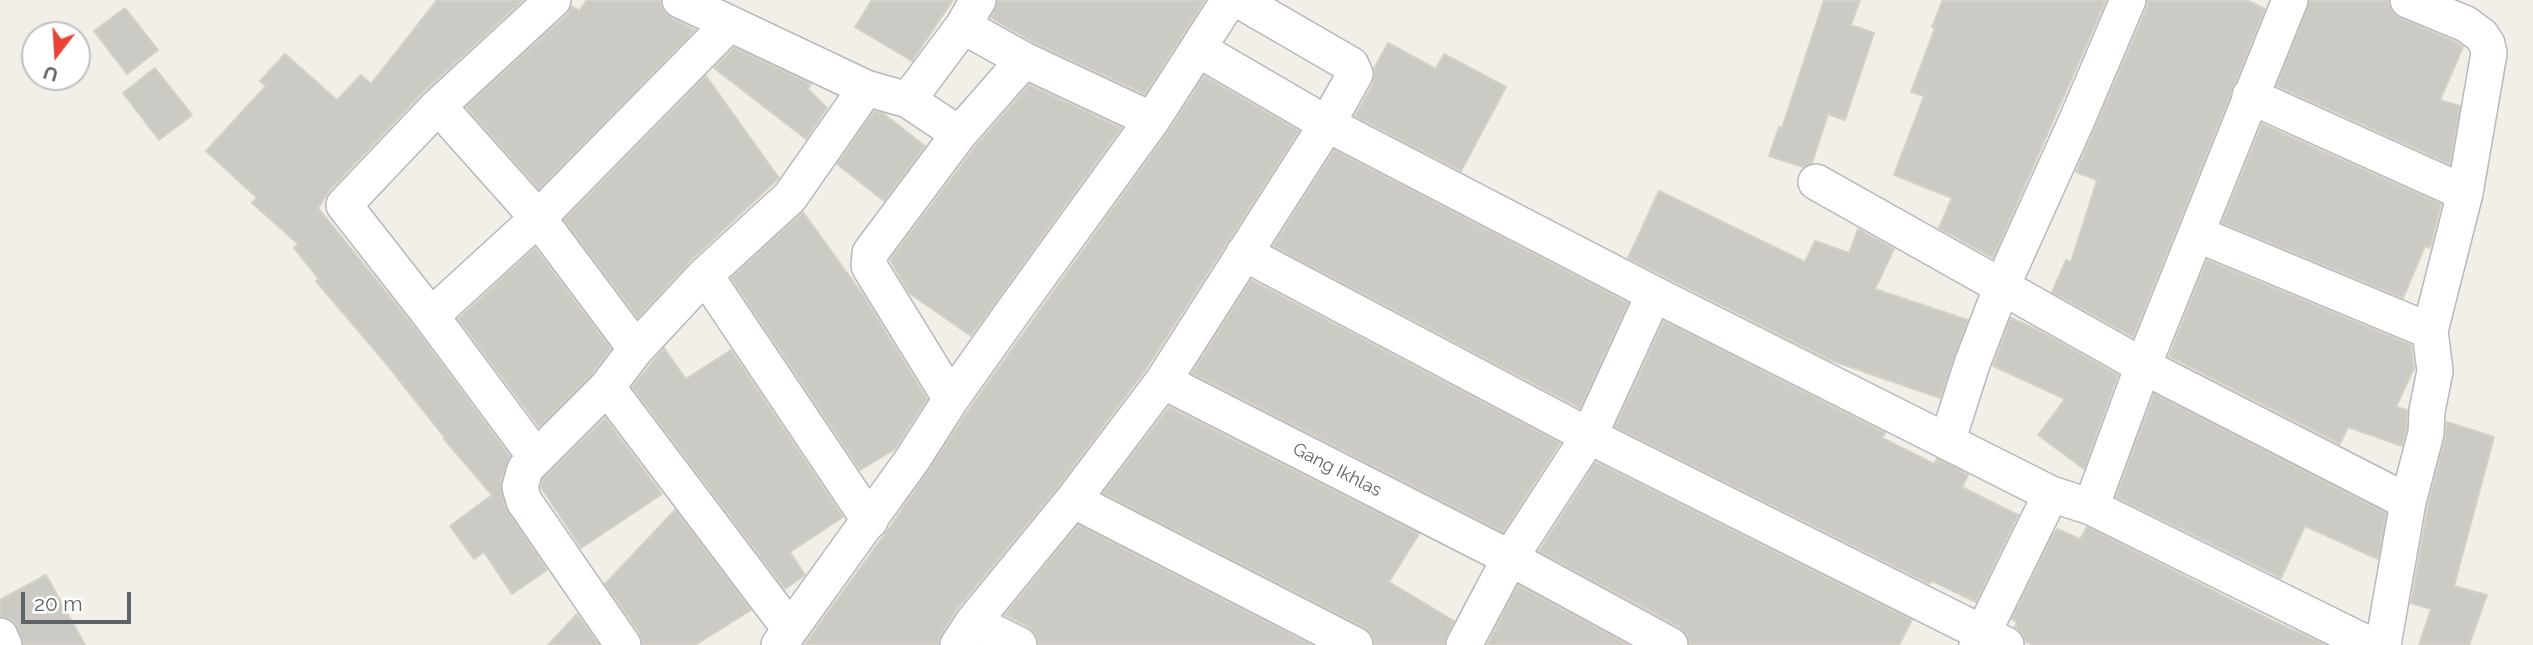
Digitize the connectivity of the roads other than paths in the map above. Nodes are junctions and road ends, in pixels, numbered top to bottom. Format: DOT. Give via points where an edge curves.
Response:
graph roads {
  1 [pos="553,0"];
  2 [pos="680,0"];
  3 [pos="1229,0"];
  4 [pos="1239,0"];
  5 [pos="2128,0"];
  6 [pos="2409,0"];
  7 [pos="2289,1"];
  8 [pos="970,13"];
  9 [pos="729,24"];
  10 [pos="1198,49"];
  11 [pos="1024,60"];
  12 [pos="866,88"];
  13 [pos="2250,96"];
  14 [pos="908,100"];
  15 [pos="438,106"];
  16 [pos="1152,120"];
  17 [pos="1327,124"];
  18 [pos="959,134"];
  19 [pos="1816,182"];
  20 [pos="2465,193"];
  21 [pos="538,218"];
  22 [pos="2197,234"];
  23 [pos="1244,253"];
  24 [pos="705,275"];
  25 [pos="2002,286"];
  26 [pos="1654,294"];
  27 [pos="430,316"];
  28 [pos="2430,331"];
  29 [pos="636,349"];
  30 [pos="2143,366"];
  31 [pos="1163,381"];
  32 [pos="607,387"];
  33 [pos="951,399"];
  34 [pos="1589,436"];
  35 [pos="1947,442"];
  36 [pos="535,456"];
  37 [pos="2051,494"];
  38 [pos="1073,500"];
  39 [pos="2408,502"];
  40 [pos="2091,507"];
  41 [pos="870,521"];
  42 [pos="1510,558"];
  43 [pos="966,633"];
  44 [pos="0,636"];
  45 [pos="784,637"];
  46 [pos="1988,641"];
  47 [pos="4,645"];
  48 [pos="623,645"];
  49 [pos="1019,645"];
  50 [pos="1355,645"];
  51 [pos="1464,645"];
  52 [pos="1670,645"];
  53 [pos="2370,645"];
  54 [pos="2383,645"];
  1 -- 15 [label="street"];
  2 -- 9 [label="street"];
  3 -- 10 [label="street"];
  4 -- 17 [label="street" via="1351,65 1355,74"];
  5 -- 25 [label="street"];
  6 -- 20 [label="street" via="2466,24 2487,44 2488,69"];
  7 -- 13 [label="street"];
  8 -- 11 [label="street"];
  8 -- 14 [label="street"];
  9 -- 12 [label="street"];
  9 -- 21 [label="street"];
  10 -- 16 [label="street"];
  10 -- 17 [label="street"];
  11 -- 16 [label="street"];
  11 -- 18 [label="street"];
  12 -- 14 [label="street"];
  12 -- 24 [label="street" via="790,197"];
  13 -- 20 [label="street"];
  13 -- 22 [label="street"];
  14 -- 18 [label="street"];
  15 -- 21 [label="street"];
  15 -- 27 [label="street" via="344,205"];
  16 -- 33 [label="street"];
  17 -- 23 [label="street"];
  17 -- 26 [label="street"];
  18 -- 33 [label="street" via="870,253 869,267"];
  19 -- 25 [label="street"];
  20 -- 28 [label="street"];
  21 -- 27 [label="street"];
  21 -- 29 [label="street"];
  22 -- 28 [label="street"];
  22 -- 30 [label="street"];
  23 -- 31 [label="street"];
  23 -- 34 [label="street"];
  24 -- 29 [label="street"];
  24 -- 41 [label="street"];
  25 -- 30 [label="street"];
  25 -- 35 [label="street"];
  26 -- 34 [label="street"];
  26 -- 35 [label="street"];
  27 -- 36 [label="street"];
  28 -- 39 [label="street" via="2435,371 2427,433"];
  29 -- 32 [label="street"];
  30 -- 39 [label="street"];
  30 -- 40 [label="street"];
  31 -- 38 [label="street"];
  31 -- 42 [label="street, Gang Ikhlas"];
  32 -- 36 [label="street"];
  32 -- 45 [label="street"];
  33 -- 41 [label="street"];
  34 -- 42 [label="street"];
  34 -- 46 [label="street"];
  35 -- 37 [label="street"];
  36 -- 48 [label="street" via="525,468 520,487 524,501"];
  37 -- 40 [label="street"];
  37 -- 46 [label="street"];
  38 -- 43 [label="street"];
  38 -- 50 [label="street"];
  39 -- 54 [label="street"];
  40 -- 53 [label="street"];
  41 -- 45 [label="street"];
  42 -- 51 [label="street"];
  42 -- 52 [label="street, Gang Ikhlas"];
  43 -- 49 [label="street"];
  44 -- 47 [label="street"];
}
